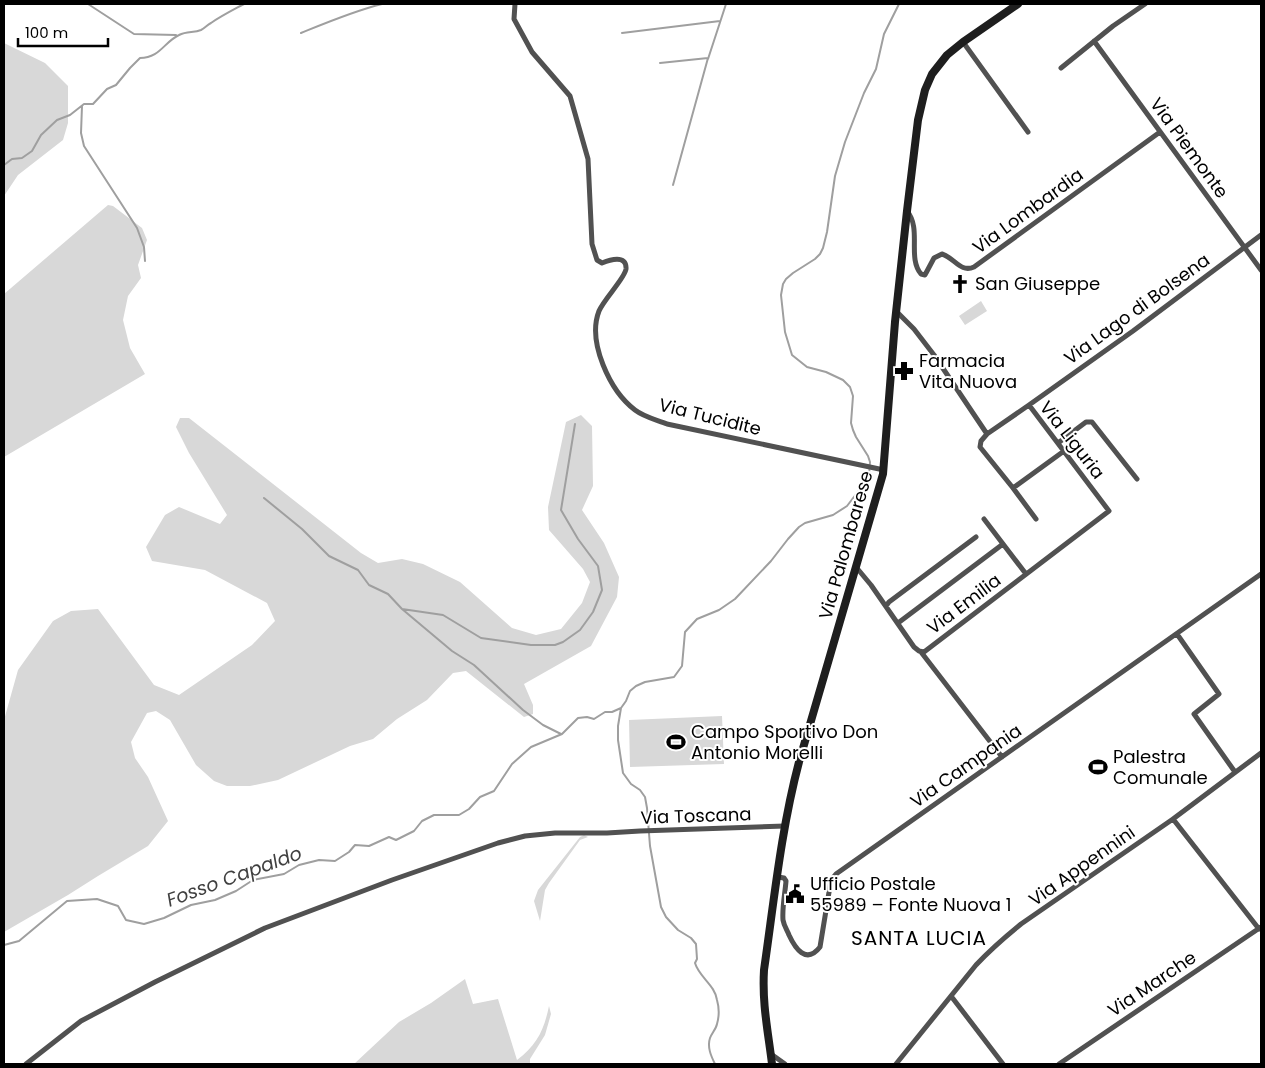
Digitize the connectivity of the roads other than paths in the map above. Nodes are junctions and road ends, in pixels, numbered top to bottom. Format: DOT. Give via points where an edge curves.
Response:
graph roads {
  1 [pos="515,4"];
  2 [pos="1018,4"];
  3 [pos="1145,4"];
  4 [pos="963,42"];
  5 [pos="1094,42"];
  6 [pos="1061,68"];
  7 [pos="1028,132"];
  8 [pos="1160,132"];
  9 [pos="907,210"];
  10 [pos="1261,235"];
  11 [pos="1244,248"];
  12 [pos="1261,270"];
  13 [pos="896,311"];
  14 [pos="1029,405"];
  15 [pos="987,434"];
  16 [pos="1058,443"];
  17 [pos="1064,450"];
  18 [pos="880,469"];
  19 [pos="1137,479"];
  20 [pos="1013,488"];
  21 [pos="1109,511"];
  22 [pos="984,519"];
  23 [pos="1036,519"];
  24 [pos="976,537"];
  25 [pos="1003,544"];
  26 [pos="856,567"];
  27 [pos="1026,574"];
  28 [pos="1261,574"];
  29 [pos="886,606"];
  30 [pos="898,622"];
  31 [pos="1177,634"];
  32 [pos="921,652"];
  33 [pos="1261,754"];
  34 [pos="1002,757"];
  35 [pos="1235,772"];
  36 [pos="1173,819"];
  37 [pos="785,826"];
  38 [pos="778,878"];
  39 [pos="1260,928"];
  40 [pos="951,996"];
  41 [pos="771,1054"];
  42 [pos="26,1064"];
  43 [pos="772,1064"];
  44 [pos="785,1064"];
  45 [pos="896,1064"];
  46 [pos="1004,1064"];
  47 [pos="1059,1064"];
  1 -- 18 [label="street, Via Tucidite" via="514,19 532,52 570,96 588,159 592,244 597,260 602,263 620,259 626,268 624,276 602,304 597,323 603,368 622,398 636,411 667,424"];
  2 -- 4 [label="main road, Via Palombarese"];
  3 -- 5 [label="street"];
  4 -- 7 [label="street"];
  4 -- 9 [label="main road, Via Palombarese" via="938,66 925,90"];
  5 -- 6 [label="street"];
  5 -- 8 [label="street, Via Piemonte"];
  8 -- 9 [label="street, Via Lombardia" via="970,269 964,269 942,254 934,258 926,273 921,274 917,268 913,220"];
  8 -- 11 [label="street, Via Piemonte"];
  9 -- 13 [label="main road, Via Palombarese"];
  10 -- 11 [label="street, Via Lago di Bolsena"];
  11 -- 12 [label="street, Via Piemonte"];
  11 -- 14 [label="street, Via Lago di Bolsena"];
  13 -- 15 [label="street" via="930,349"];
  13 -- 18 [label="main road, Via Palombarese"];
  14 -- 15 [label="street, Via Liguria"];
  14 -- 16 [label="street, Via Liguria"];
  15 -- 20 [label="street" via="980,441 980,446"];
  16 -- 17 [label="street, Via Liguria"];
  16 -- 19 [label="street" via="1086,422 1092,422"];
  17 -- 20 [label="street"];
  17 -- 21 [label="street, Via Liguria"];
  18 -- 26 [label="main road, Via Palombarese"];
  20 -- 23 [label="street"];
  21 -- 27 [label="street, Via Emilia"];
  22 -- 25 [label="street"];
  24 -- 29 [label="street"];
  25 -- 27 [label="street"];
  25 -- 30 [label="street"];
  26 -- 29 [label="street, Via Emilia"];
  26 -- 37 [label="main road, Via Palombarese" via="799,762"];
  27 -- 32 [label="street, Via Emilia"];
  28 -- 31 [label="street, Via Campania"];
  29 -- 30 [label="street, Via Emilia"];
  30 -- 32 [label="street, Via Emilia" via="914,647"];
  31 -- 34 [label="street, Via Campania"];
  31 -- 35 [label="street" via="1220,694 1194,714"];
  32 -- 34 [label="street"];
  33 -- 35 [label="street, Via Appennini"];
  34 -- 38 [label="street, Via Campania" via="834,876 830,883 820,946 813,953 805,954 798,950 785,926 786,881"];
  35 -- 36 [label="street, Via Appennini"];
  36 -- 39 [label="street"];
  36 -- 40 [label="street, Via Appennini" via="1002,935"];
  37 -- 38 [label="main road, Via Palombarese"];
  37 -- 42 [label="street, Via Toscana" via="555,833 506,840 265,928 82,1022"];
  38 -- 41 [label="main road, Via Palombarese" via="763,987"];
  39 -- 47 [label="street, Via Marche"];
  40 -- 45 [label="street, Via Appennini"];
  40 -- 46 [label="street"];
  41 -- 43 [label="main road, Via Palombarese"];
  41 -- 44 [label="street"];
}
